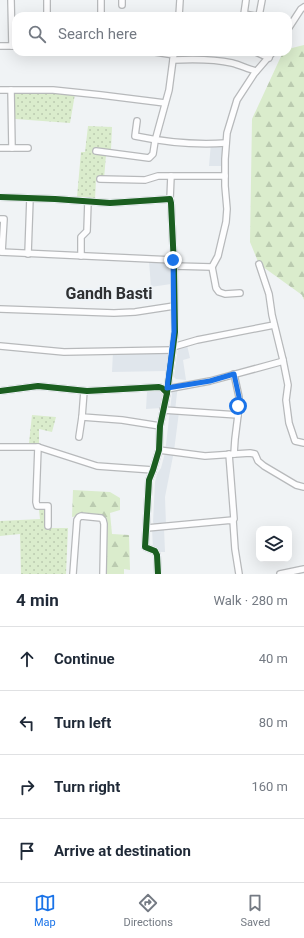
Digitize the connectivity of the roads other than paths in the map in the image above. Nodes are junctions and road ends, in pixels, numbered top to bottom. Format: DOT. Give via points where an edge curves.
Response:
graph roads {
  1 [pos="11,0"];
  2 [pos="47,0"];
  3 [pos="101,0"];
  4 [pos="180,0"];
  5 [pos="246,0"];
  6 [pos="262,0"];
  7 [pos="304,7"];
  8 [pos="47,12"];
  9 [pos="101,12"];
  10 [pos="179,12"];
  11 [pos="244,12"];
  12 [pos="260,12"];
  13 [pos="12,15"];
  14 [pos="292,22"];
  15 [pos="0,46"];
  16 [pos="12,46"];
  17 [pos="174,56"];
  18 [pos="265,56"];
  19 [pos="269,58"];
  20 [pos="256,71"];
  21 [pos="0,90"];
  22 [pos="11,90"];
  23 [pos="165,103"];
  24 [pos="137,121"];
  25 [pos="155,141"];
  26 [pos="226,143"];
  27 [pos="0,148"];
  28 [pos="12,148"];
  29 [pos="28,148"];
  30 [pos="96,151"];
  31 [pos="171,176"];
  32 [pos="225,176"];
  33 [pos="100,179"];
  34 [pos="0,197"];
  35 [pos="30,198"];
  36 [pos="170,199"];
  37 [pos="88,201"];
  38 [pos="0,219"];
  39 [pos="1,252"];
  40 [pos="28,254"];
  41 [pos="81,256"];
  42 [pos="173,263"];
  43 [pos="259,264"];
  44 [pos="212,267"];
  45 [pos="240,293"];
  46 [pos="174,306"];
  47 [pos="0,309"];
  48 [pos="274,325"];
  49 [pos="0,346"];
  50 [pos="172,348"];
  51 [pos="283,360"];
  52 [pos="234,374"];
  53 [pos="0,391"];
  54 [pos="84,391"];
  55 [pos="167,391"];
  56 [pos="163,410"];
  57 [pos="238,415"];
  58 [pos="82,418"];
  59 [pos="160,426"];
  60 [pos="79,437"];
  61 [pos="304,443"];
  62 [pos="38,447"];
  63 [pos="0,448"];
  64 [pos="159,450"];
  65 [pos="232,454"];
  66 [pos="153,470"];
  67 [pos="304,487"];
  68 [pos="233,520"];
  69 [pos="48,526"];
  70 [pos="147,528"];
  71 [pos="304,569"];
  72 [pos="73,574"];
  73 [pos="103,574"];
  74 [pos="158,574"];
  75 [pos="239,574"];
  76 [pos="280,574"];
  1 -- 13 [label="street"];
  2 -- 8 [label="street"];
  3 -- 9 [label="street"];
  4 -- 10 [label="street"];
  5 -- 11 [label="street"];
  6 -- 12 [label="street"];
  7 -- 14 [label="street"];
  15 -- 16 [label="street"];
  17 -- 20 [label="street" via="233,63"];
  17 -- 23 [label="street"];
  18 -- 19 [label="street"];
  19 -- 20 [label="street"];
  20 -- 26 [label="street" via="237,100"];
  21 -- 22 [label="street"];
  22 -- 23 [label="street" via="53,90"];
  22 -- 28 [label="street"];
  23 -- 25 [label="street"];
  24 -- 25 [label="street" via="135,136"];
  25 -- 26 [label="street"];
  25 -- 30 [label="street" via="153,154 149,158"];
  26 -- 32 [label="street"];
  27 -- 28 [label="street"];
  28 -- 29 [label="street"];
  31 -- 32 [label="street"];
  31 -- 33 [label="street" via="144,180"];
  31 -- 36 [label="street"];
  32 -- 44 [label="street" via="226,222 218,256"];
  34 -- 35 [label="street"];
  35 -- 37 [label="street"];
  35 -- 40 [label="street"];
  36 -- 37 [label="street" via="110,203"];
  36 -- 42 [label="street"];
  37 -- 41 [label="street" via="86,231 81,237"];
  38 -- 39 [label="street" via="4,219"];
  39 -- 40 [label="street"];
  40 -- 41 [label="street"];
  41 -- 42 [label="street"];
  42 -- 44 [label="street"];
  42 -- 46 [label="street"];
  43 -- 48 [label="street"];
  44 -- 45 [label="street" via="218,292"];
  46 -- 47 [label="street" via="114,314"];
  46 -- 50 [label="street"];
  48 -- 50 [label="street" via="197,340"];
  48 -- 51 [label="street"];
  49 -- 50 [label="street" via="64,352"];
  50 -- 55 [label="street"];
  51 -- 52 [label="street"];
  51 -- 61 [label="street" via="288,385 286,400 289,423 295,441"];
  52 -- 55 [label="street"];
  52 -- 57 [label="street" via="239,397"];
  53 -- 54 [label="street" via="38,386"];
  54 -- 55 [label="street" via="158,387"];
  54 -- 58 [label="street"];
  55 -- 56 [label="street"];
  56 -- 57 [label="street"];
  56 -- 59 [label="street"];
  57 -- 65 [label="street"];
  58 -- 59 [label="street" via="122,420"];
  58 -- 60 [label="street"];
  59 -- 64 [label="street"];
  62 -- 63 [label="street"];
  62 -- 66 [label="street" via="97,466"];
  62 -- 69 [label="street" via="36,502 37,506 48,506"];
  64 -- 65 [label="street" via="205,456"];
  64 -- 66 [label="street"];
  65 -- 67 [label="street" via="255,454 264,466"];
  65 -- 68 [label="street"];
  66 -- 70 [label="street" via="148,480"];
  68 -- 70 [label="street"];
  68 -- 75 [label="street"];
  70 -- 74 [label="street" via="146,547 155,551 157,555"];
  71 -- 76 [label="street"];
  72 -- 73 [label="street" via="77,520 81,516 103,520"];
}
